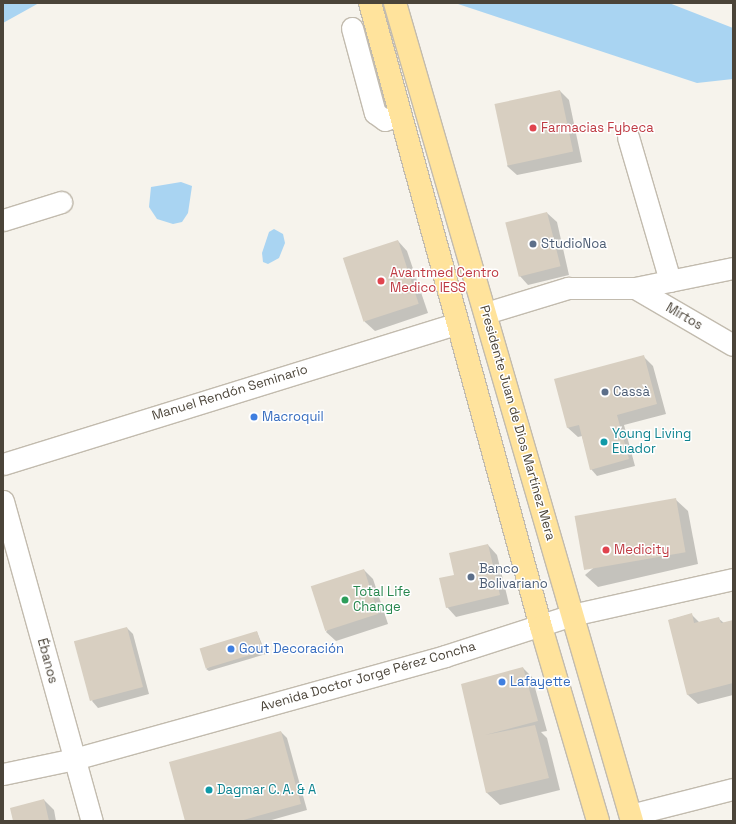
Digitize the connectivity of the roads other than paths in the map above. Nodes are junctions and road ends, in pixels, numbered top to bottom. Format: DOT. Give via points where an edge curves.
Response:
graph roads {
  1 [pos="370,3"];
  2 [pos="395,3"];
  3 [pos="352,28"];
  4 [pos="399,115"];
  5 [pos="628,137"];
  6 [pos="62,202"];
  7 [pos="3,220"];
  8 [pos="733,268"];
  9 [pos="670,281"];
  10 [pos="635,288"];
  11 [pos="486,313"];
  12 [pos="458,323"];
  13 [pos="733,345"];
  14 [pos="3,464"];
  15 [pos="3,500"];
  16 [pos="733,579"];
  17 [pos="572,615"];
  18 [pos="541,627"];
  19 [pos="74,759"];
  20 [pos="3,774"];
  21 [pos="733,789"];
  22 [pos="631,818"];
  23 [pos="92,821"];
  24 [pos="598,821"];
  1 -- 4 [label="main road"];
  2 -- 11 [label="main road, Presidente Juan de Dios Martínez Mera" via="403,39"];
  3 -- 4 [label="street" via="375,113 385,120"];
  4 -- 12 [label="main road"];
  5 -- 9 [label="street"];
  6 -- 7 [label="street"];
  8 -- 9 [label="street"];
  9 -- 10 [label="street"];
  10 -- 11 [label="street" via="568,288"];
  10 -- 13 [label="street, Mirtos"];
  11 -- 17 [label="main road, Presidente Juan de Dios Martínez Mera"];
  12 -- 14 [label="street, Manuel Rendón Seminario"];
  12 -- 18 [label="main road"];
  15 -- 19 [label="street, Ébanos"];
  16 -- 17 [label="street, Avenida Doctor Jorge Pérez Concha"];
  17 -- 18 [label="street, Avenida Doctor Jorge Pérez Concha"];
  17 -- 22 [label="main road, Presidente Juan de Dios Martínez Mera"];
  18 -- 19 [label="street, Avenida Doctor Jorge Pérez Concha"];
  18 -- 24 [label="main road"];
  19 -- 20 [label="street, Avenida Doctor Jorge Pérez Concha"];
  19 -- 23 [label="street, Ébanos"];
  21 -- 22 [label="street"];
}
